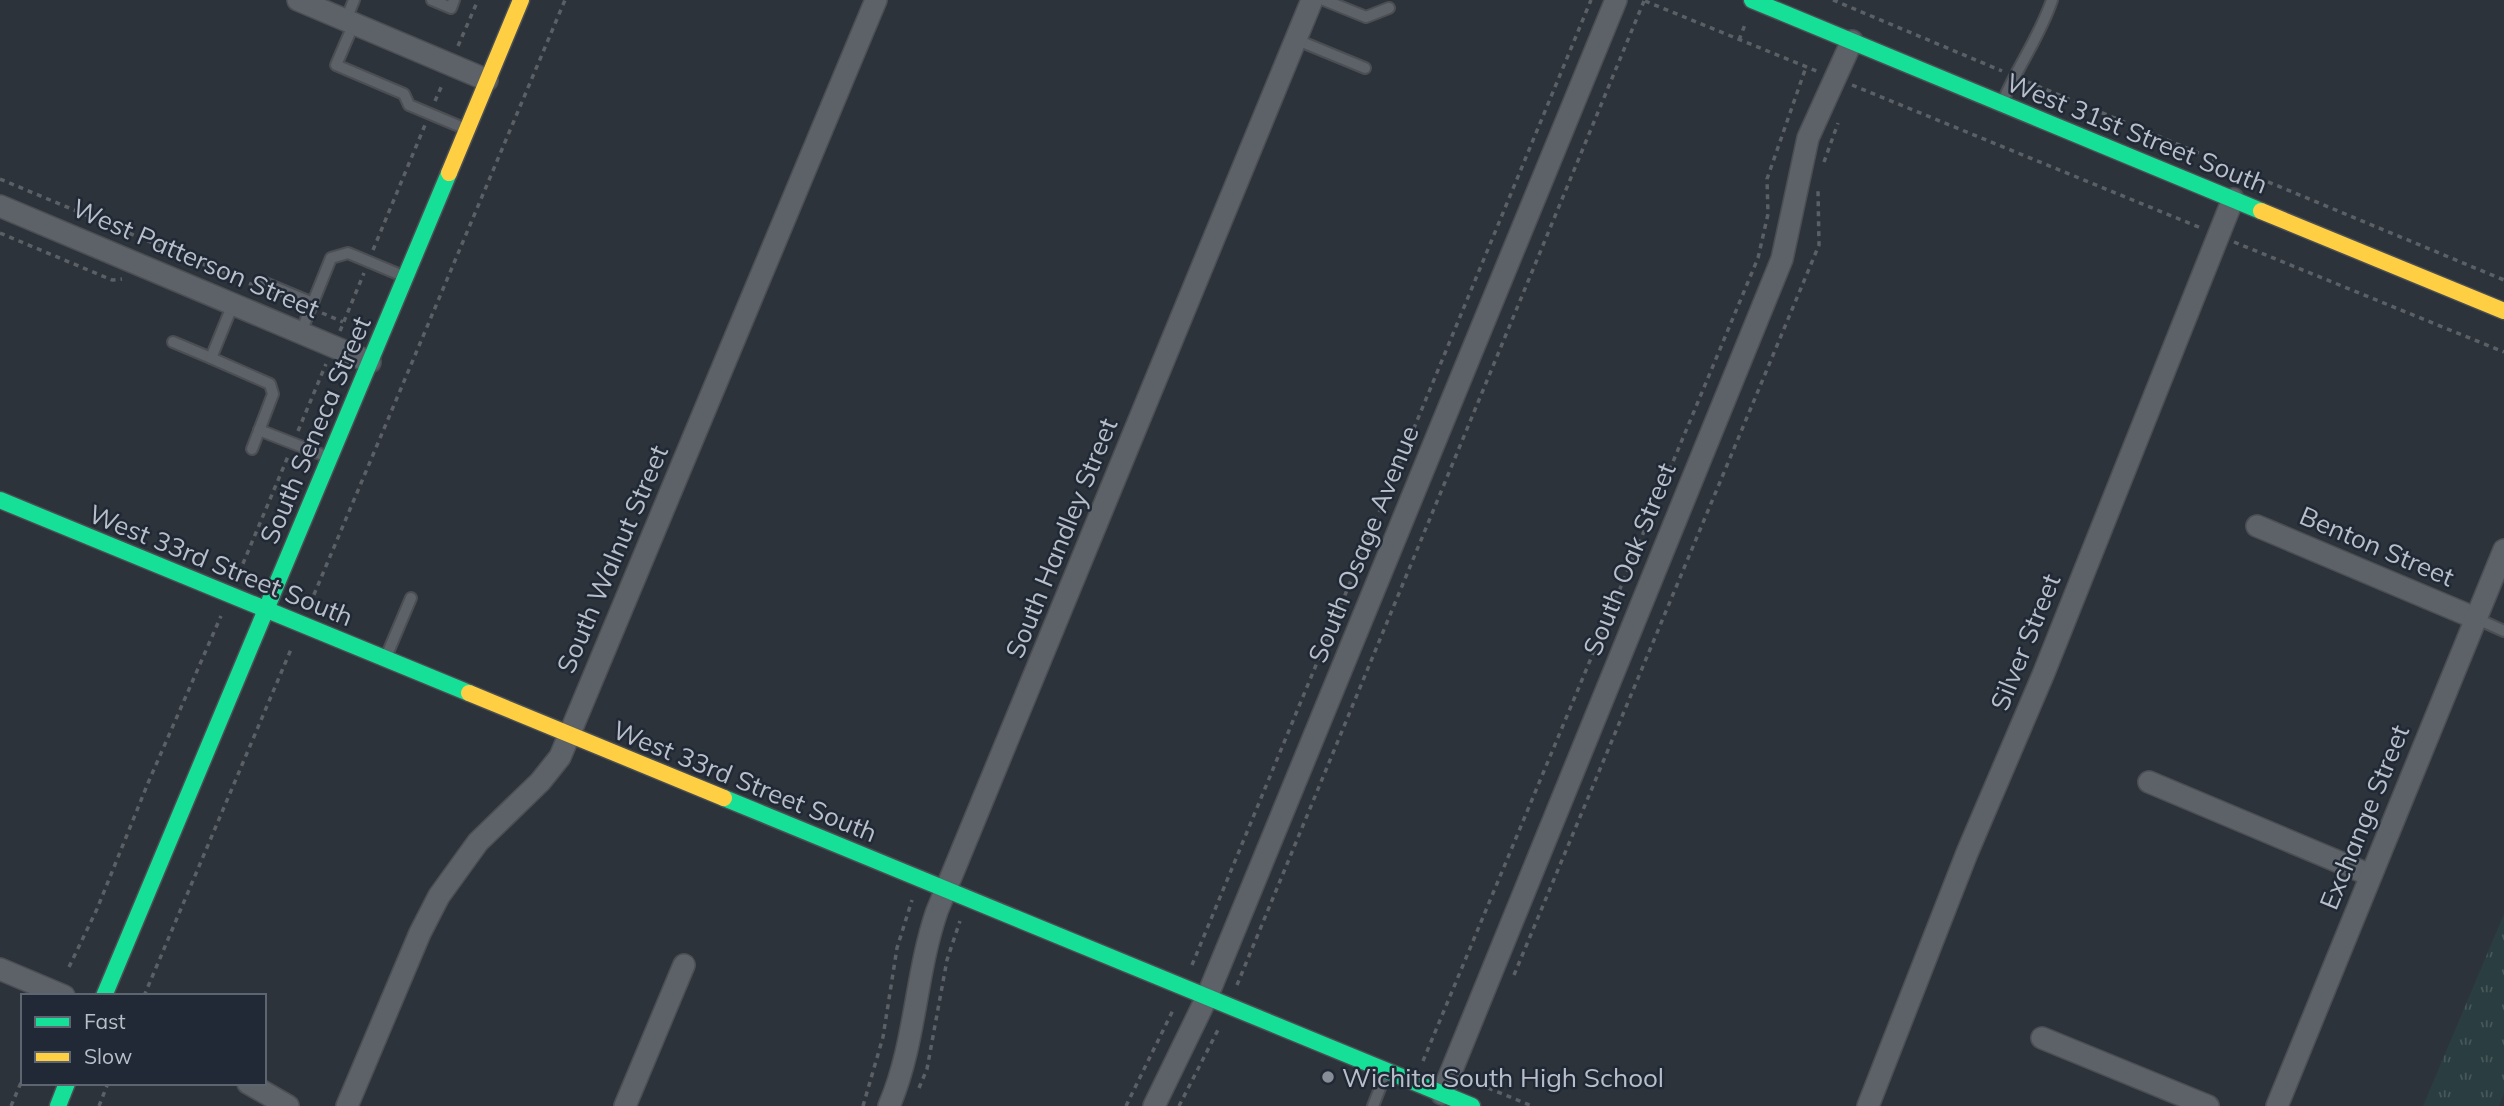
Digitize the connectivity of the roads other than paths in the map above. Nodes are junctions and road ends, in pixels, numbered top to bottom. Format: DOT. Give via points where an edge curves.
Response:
graph roads {
  1 [pos="298,0"];
  2 [pos="432,0"];
  3 [pos="454,0"];
  4 [pos="521,0"];
  5 [pos="876,0"];
  6 [pos="1312,0"];
  7 [pos="1324,0"];
  8 [pos="1616,0"];
  9 [pos="1752,0"];
  10 [pos="2052,0"];
  11 [pos="1782,6"];
  12 [pos="1389,8"];
  13 [pos="352,14"];
  14 [pos="1297,40"];
  15 [pos="1852,41"];
  16 [pos="1365,68"];
  17 [pos="487,80"];
  18 [pos="2002,103"];
  19 [pos="467,129"];
  20 [pos="2234,199"];
  21 [pos="0,206"];
  22 [pos="405,277"];
  23 [pos="262,285"];
  24 [pos="233,304"];
  25 [pos="312,306"];
  26 [pos="2504,310"];
  27 [pos="301,332"];
  28 [pos="173,342"];
  29 [pos="211,358"];
  30 [pos="370,362"];
  31 [pos="260,430"];
  32 [pos="252,449"];
  33 [pos="330,458"];
  34 [pos="0,500"];
  35 [pos="2257,526"];
  36 [pos="2503,553"];
  37 [pos="411,598"];
  38 [pos="266,610"];
  39 [pos="2475,618"];
  40 [pos="2504,631"];
  41 [pos="385,659"];
  42 [pos="569,735"];
  43 [pos="2149,782"];
  44 [pos="2370,875"];
  45 [pos="946,890"];
  46 [pos="684,965"];
  47 [pos="0,969"];
  48 [pos="59,994"];
  49 [pos="105,994"];
  50 [pos="1207,997"];
  51 [pos="2042,1038"];
  52 [pos="1387,1071"];
  53 [pos="66,1085"];
  54 [pos="251,1085"];
  55 [pos="1442,1094"];
  56 [pos="58,1106"];
  57 [pos="288,1106"];
  58 [pos="347,1106"];
  59 [pos="625,1106"];
  60 [pos="889,1106"];
  61 [pos="1154,1106"];
  62 [pos="1373,1106"];
  63 [pos="1472,1106"];
  64 [pos="1868,1106"];
  65 [pos="2208,1106"];
  66 [pos="2277,1106"];
  1 -- 13 [label="street"];
  2 -- 3 [label="lane" via="451,8"];
  4 -- 17 [label="street, South Seneca Street"];
  5 -- 42 [label="street, South Walnut Street"];
  6 -- 14 [label="street, South Handley Street"];
  7 -- 12 [label="lane" via="1366,17"];
  8 -- 50 [label="street, South Osage Avenue"];
  9 -- 11 [label="street, West 31st Street South"];
  10 -- 18 [label="lane"];
  11 -- 15 [label="street, West 31st Street South"];
  13 -- 17 [label="street"];
  13 -- 19 [label="lane" via="336,65 404,94 409,105"];
  14 -- 16 [label="lane"];
  14 -- 45 [label="street, South Handley Street"];
  15 -- 18 [label="street, West 31st Street South"];
  15 -- 55 [label="street, South Oak Street" via="1804,151 1782,259"];
  17 -- 19 [label="street, South Seneca Street"];
  18 -- 20 [label="street, West 31st Street South"];
  19 -- 22 [label="street, South Seneca Street"];
  20 -- 26 [label="street, West 31st Street South"];
  20 -- 64 [label="street, Silver Street"];
  21 -- 24 [label="street, West Patterson Street"];
  22 -- 25 [label="lane" via="348,253 331,258"];
  22 -- 30 [label="street, South Seneca Street"];
  23 -- 25 [label="lane"];
  24 -- 27 [label="street, West Patterson Street"];
  24 -- 29 [label="lane"];
  25 -- 27 [label="lane"];
  27 -- 30 [label="street, West Patterson Street"];
  28 -- 29 [label="lane"];
  29 -- 31 [label="lane" via="270,384 273,394"];
  30 -- 33 [label="street, South Seneca Street"];
  31 -- 32 [label="lane"];
  31 -- 33 [label="lane"];
  33 -- 38 [label="street, South Seneca Street"];
  34 -- 38 [label="street, West 33rd Street South"];
  35 -- 39 [label="street, Benton Street"];
  36 -- 39 [label="street, Exchange Street"];
  37 -- 41 [label="lane"];
  38 -- 41 [label="street, West 33rd Street South"];
  38 -- 49 [label="street, South Seneca Street"];
  39 -- 40 [label="lane"];
  39 -- 44 [label="street, Exchange Street"];
  41 -- 42 [label="street, West 33rd Street South"];
  42 -- 45 [label="street, West 33rd Street South"];
  42 -- 58 [label="street, South Walnut Street" via="560,757 540,782 478,842 439,896"];
  43 -- 44 [label="street"];
  44 -- 66 [label="street, Exchange Street"];
  45 -- 50 [label="street, West 33rd Street South"];
  45 -- 60 [label="street, South Handley Street" via="923,956 906,1058"];
  46 -- 59 [label="street"];
  47 -- 48 [label="street"];
  50 -- 52 [label="street, West 33rd Street South"];
  50 -- 61 [label="street, South Osage Avenue"];
  51 -- 65 [label="street"];
  52 -- 55 [label="street, West 33rd Street South"];
  52 -- 62 [label="lane"];
  53 -- 56 [label="street"];
  54 -- 57 [label="street"];
  55 -- 63 [label="street, West 33rd Street South"];
}
